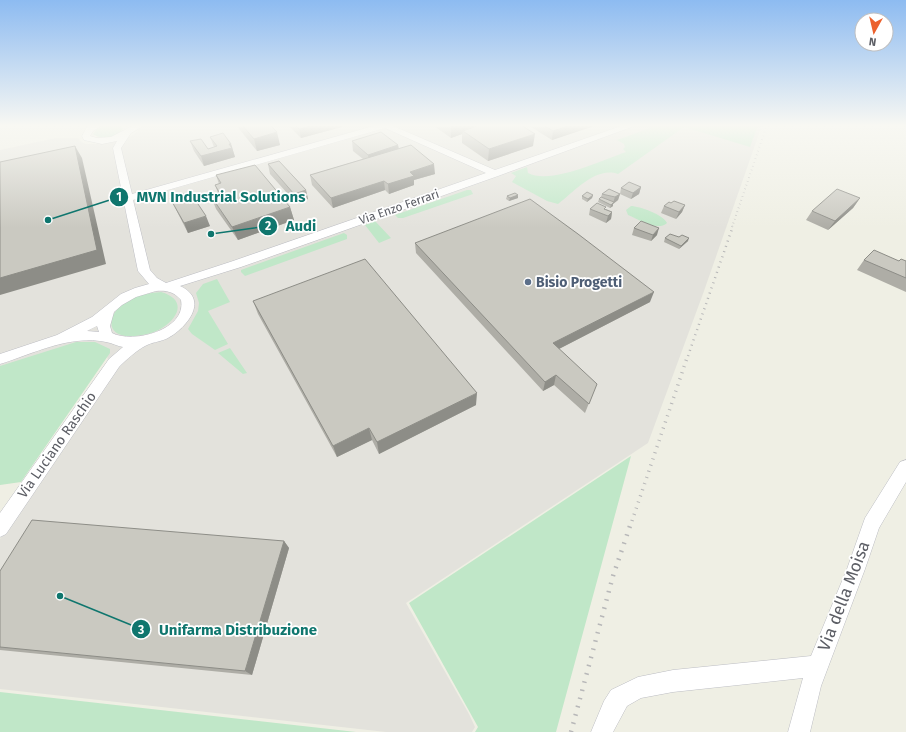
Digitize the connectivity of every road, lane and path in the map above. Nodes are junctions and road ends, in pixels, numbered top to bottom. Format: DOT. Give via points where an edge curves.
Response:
graph roads {
  1 [pos="119,159"];
  2 [pos="265,159"];
  3 [pos="462,159"];
  4 [pos="536,159"];
  5 [pos="495,174"];
  6 [pos="128,198"];
  7 [pos="144,271"];
  8 [pos="165,287"];
  9 [pos="126,296"];
  10 [pos="108,311"];
  11 [pos="62,338"];
  12 [pos="112,339"];
  13 [pos="143,342"];
  14 [pos="0,359"];
  15 [pos="114,363"];
  16 [pos="906,467"];
  17 [pos="0,528"];
  18 [pos="817,666"];
  19 [pos="602,732"];
  20 [pos="799,732"];
  1 -- 6 [label="street"];
  2 -- 6 [label="street"];
  3 -- 5 [label="street"];
  4 -- 5 [label="street, Via Enzo Ferrari"];
  5 -- 8 [label="street, Via Enzo Ferrari"];
  6 -- 7 [label="street"];
  7 -- 8 [label="street" via="152,281"];
  7 -- 9 [label="street" via="135,288"];
  8 -- 9 [label="street, Via Luciano Raschio" via="147,289"];
  8 -- 13 [label="street, Via Luciano Raschio" via="185,295 188,301 186,315 171,330"];
  9 -- 10 [label="street, Via Luciano Raschio"];
  10 -- 11 [label="street" via="89,325"];
  10 -- 12 [label="street, Via Luciano Raschio" via="103,325 104,332"];
  11 -- 12 [label="street" via="80,336"];
  11 -- 14 [label="street"];
  12 -- 13 [label="street, Via Luciano Raschio"];
  12 -- 15 [label="street, Via Luciano Raschio" via="118,348"];
  13 -- 15 [label="street, Via Luciano Raschio" via="131,348"];
  15 -- 17 [label="street, Via Luciano Raschio"];
  16 -- 18 [label="street, Via della Moisa" via="871,524"];
  18 -- 19 [label="street" via="673,681 638,688 619,698"];
  18 -- 20 [label="street, Via della Moisa"];
}
